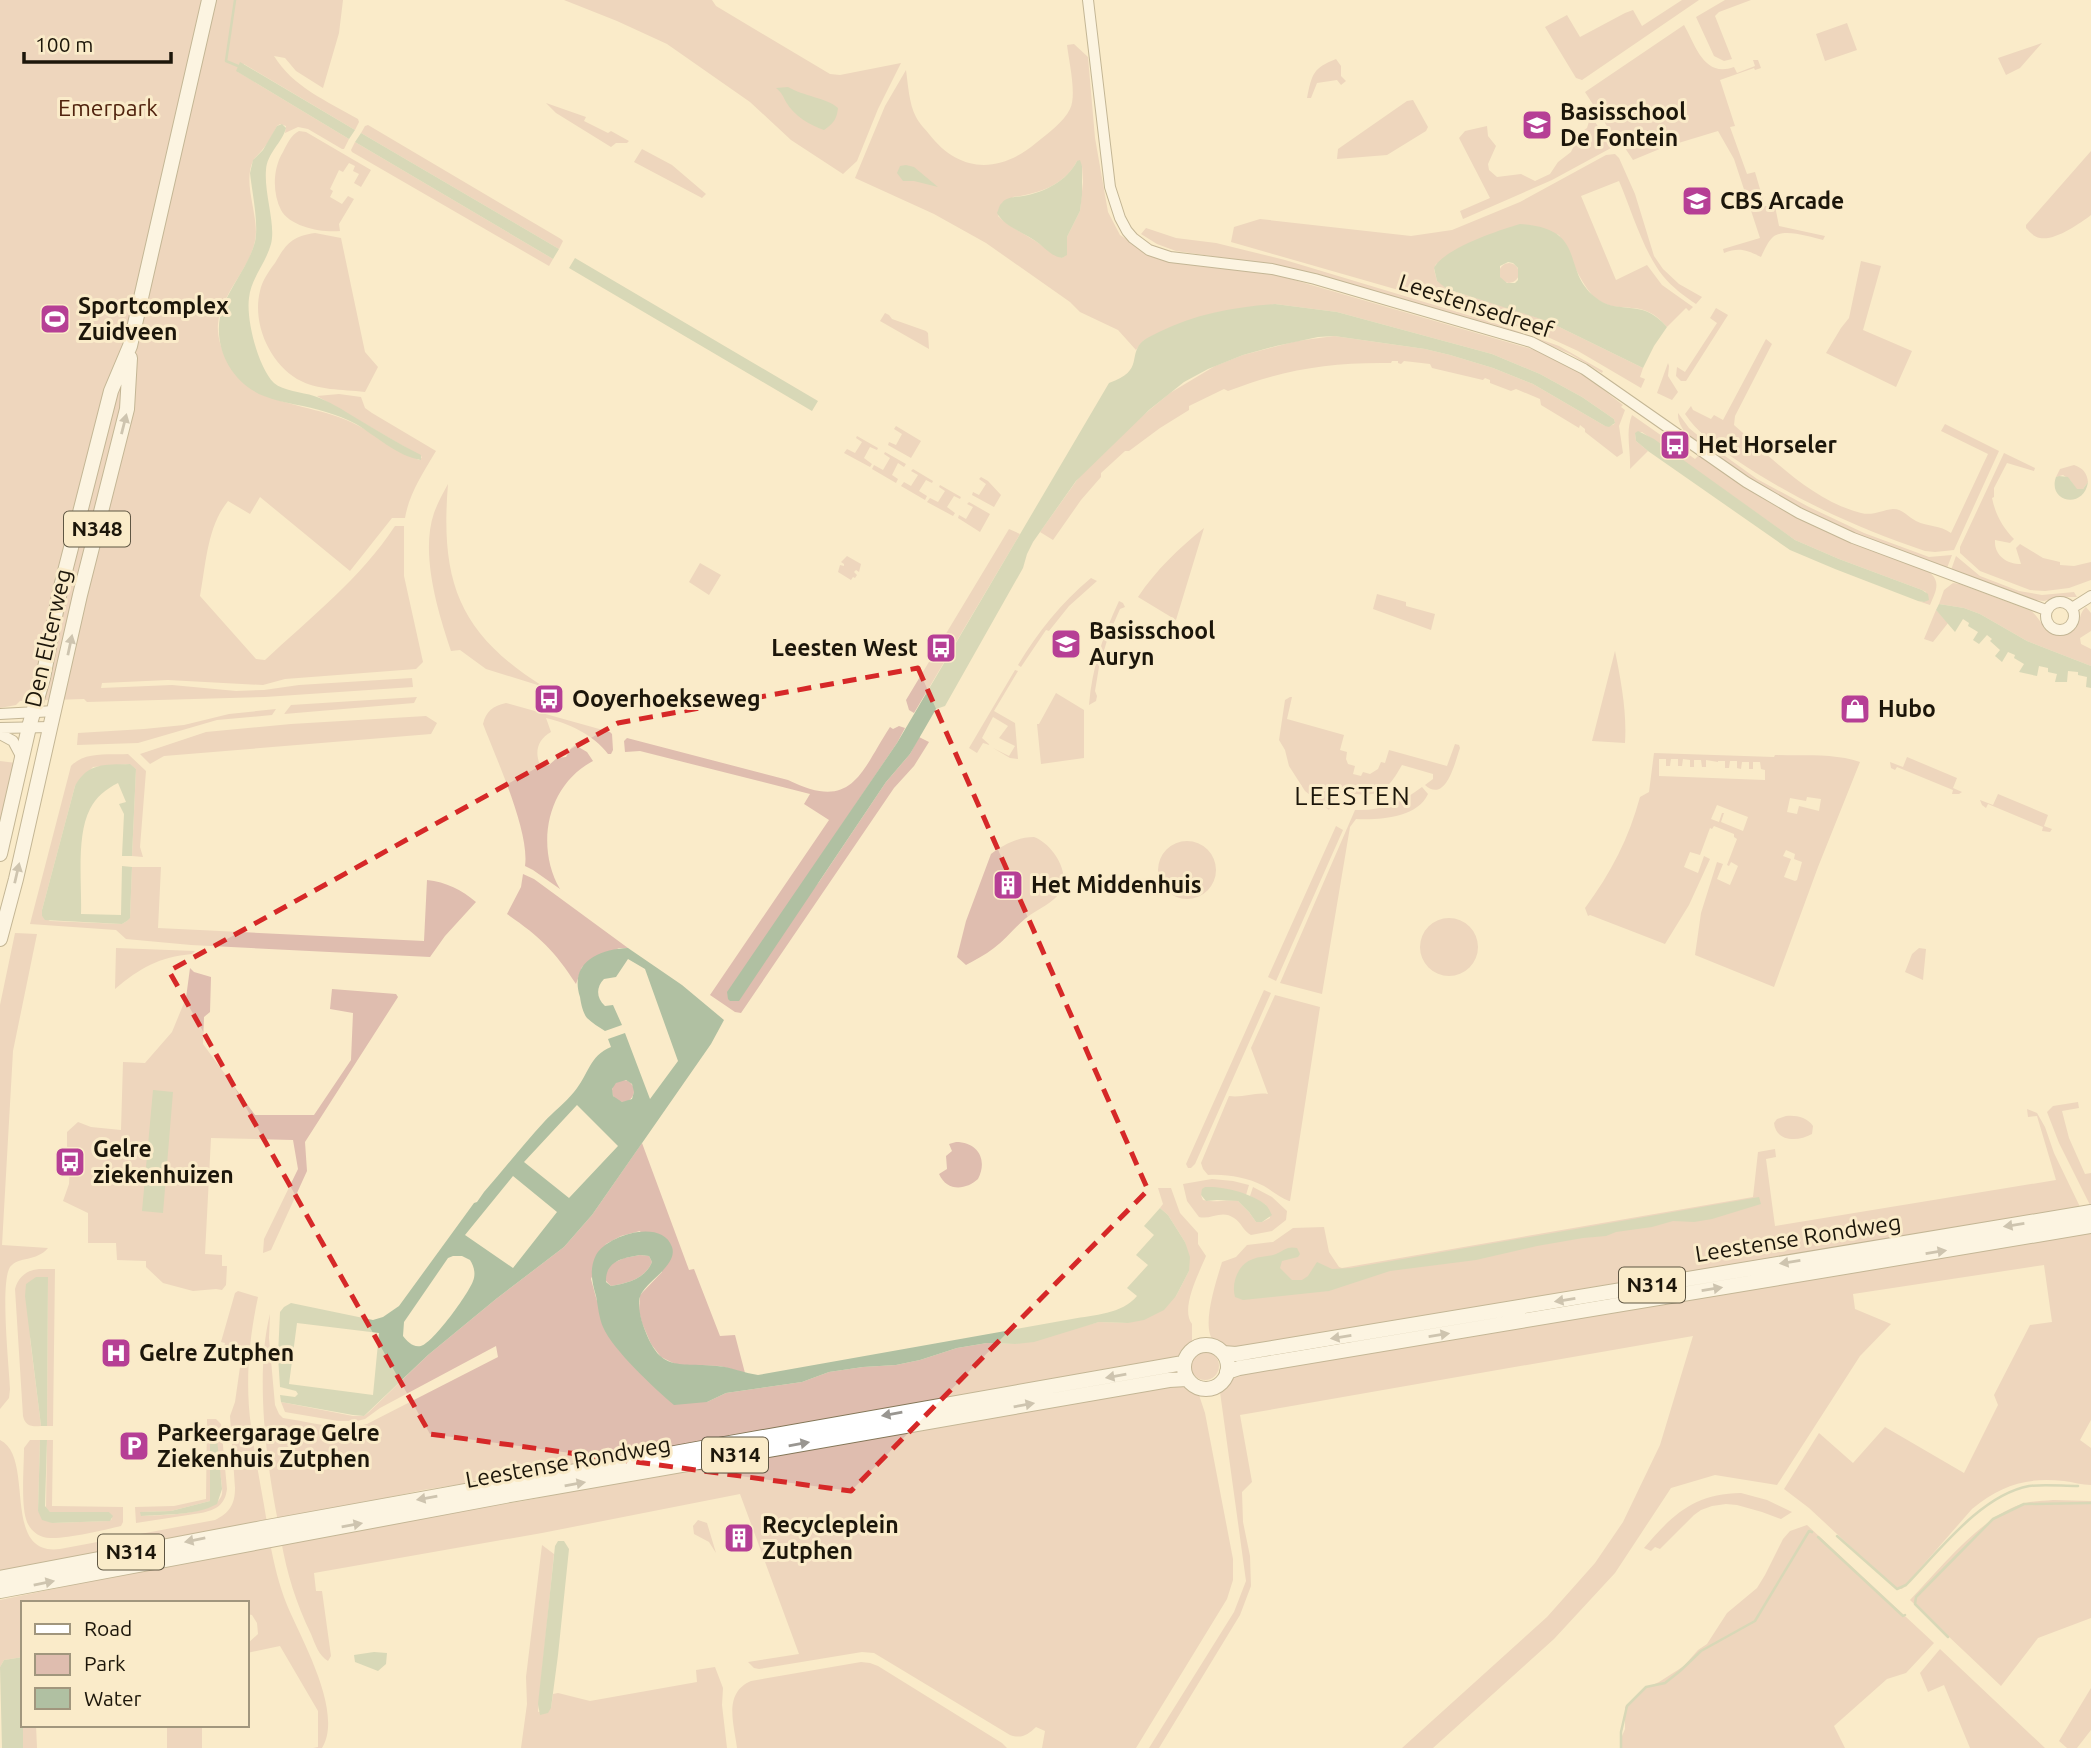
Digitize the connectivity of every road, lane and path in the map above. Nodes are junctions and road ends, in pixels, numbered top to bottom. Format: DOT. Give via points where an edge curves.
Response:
graph roads {
  1 [pos="209,0"];
  2 [pos="1088,0"];
  3 [pos="130,346"];
  4 [pos="2091,596"];
  5 [pos="2072,608"];
  6 [pos="2046,610"];
  7 [pos="55,711"];
  8 [pos="0,714"];
  9 [pos="32,720"];
  10 [pos="51,727"];
  11 [pos="0,728"];
  12 [pos="0,734"];
  13 [pos="22,758"];
  14 [pos="0,854"];
  15 [pos="0,939"];
  16 [pos="2087,1220"];
  17 [pos="1223,1353"];
  18 [pos="1183,1363"];
  19 [pos="1227,1372"];
  20 [pos="1186,1379"];
  21 [pos="0,1578"];
  22 [pos="0,1591"];
  1 -- 3 [label="main road, Den Elterweg / N348"];
  2 -- 6 [label="street, Leestensedreef" via="1110,187 1127,231 1149,250 1185,260 1272,269 1315,279 1531,342 1584,369 1798,513"];
  7 -- 3 [label="main road, Den Elterweg / N348, one-way" via="127,409"];
  3 -- 9 [label="main road, Den Elterweg / N348" via="111,391"];
  4 -- 5 [label="street"];
  5 -- 6 [label="street" via="2056,602"];
  5 -- 6 [label="street" via="2071,625 2061,630 2046,621"];
  7 -- 9 [label="street"];
  7 -- 10 [label="main road, Den Elterweg / N348"];
  8 -- 9 [label="street"];
  9 -- 10 [label="street"];
  9 -- 11 [label="street"];
  9 -- 13 [label="main road, Den Elterweg / N348"];
  15 -- 10 [label="main road, Den Elterweg / N348, one-way"];
  12 -- 13 [label="street" via="13,741"];
  13 -- 14 [label="main road, Den Elterweg / N348"];
  16 -- 17 [label="main road, Leestense Rondweg / N314, one-way"];
  19 -- 16 [label="main road, Leestense Rondweg / N314, one-way"];
  17 -- 18 [label="main road, N314" via="1211,1345 1199,1346 1190,1350"];
  17 -- 19 [label="main road"];
  18 -- 20 [label="main road"];
  18 -- 21 [label="main road, Leestense Rondweg / N314, one-way"];
  19 -- 20 [label="main road, N314" via="1219,1385 1211,1388 1196,1387"];
  22 -- 20 [label="main road, Leestense Rondweg / N314, one-way" via="505,1496"];
}
